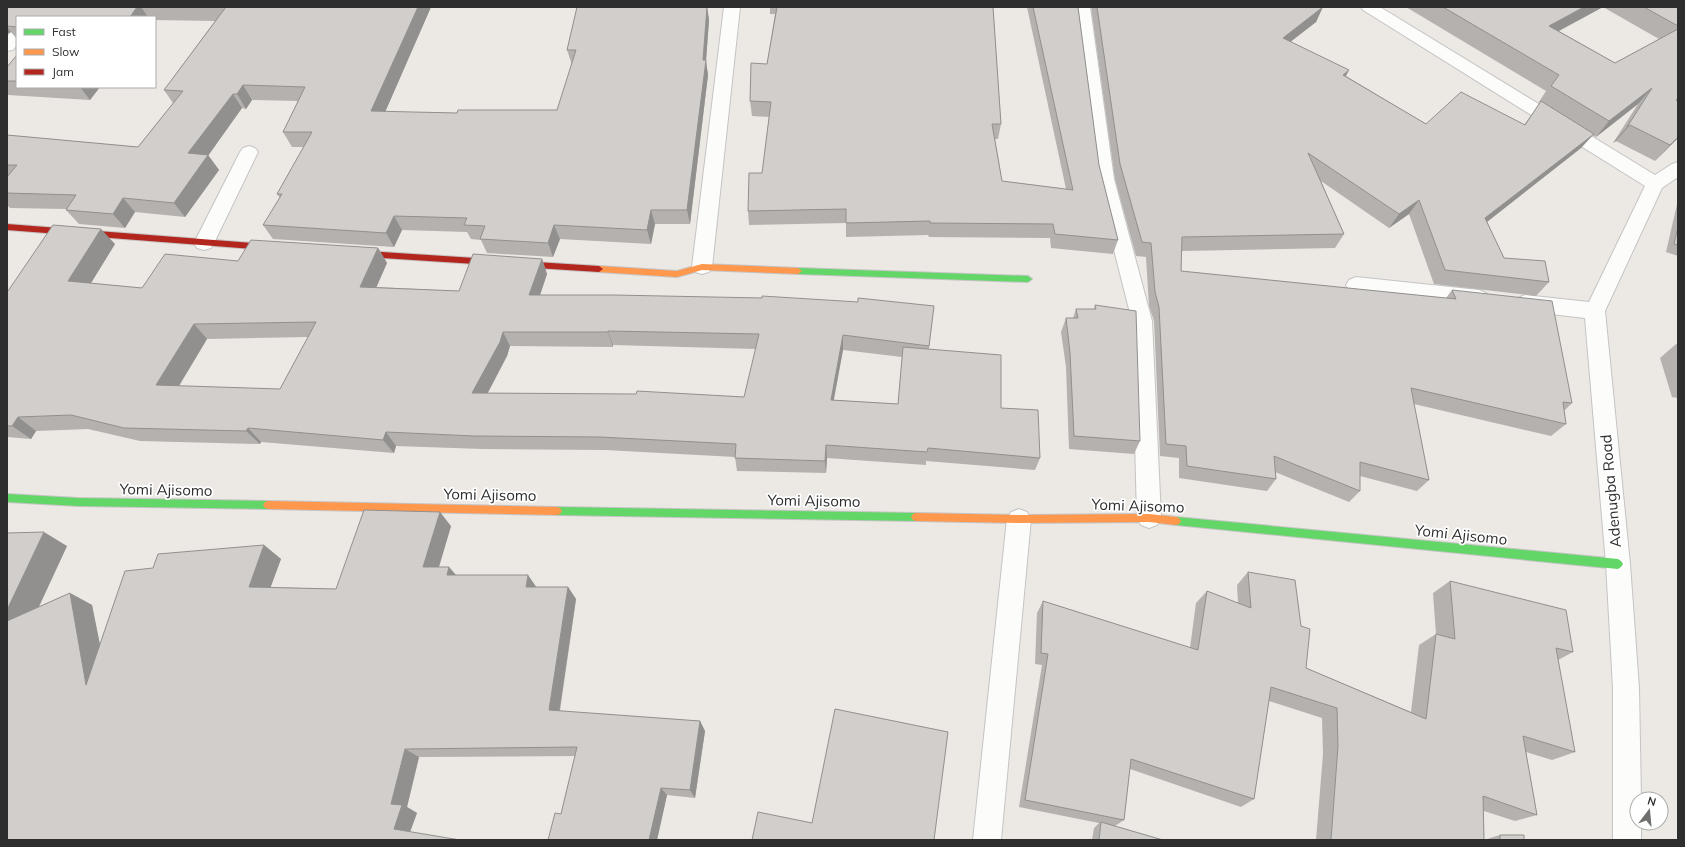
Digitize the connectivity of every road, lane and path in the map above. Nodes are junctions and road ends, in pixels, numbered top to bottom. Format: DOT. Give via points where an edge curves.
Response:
graph roads {
  1 [pos="732,7"];
  2 [pos="1082,7"];
  3 [pos="1369,7"];
  4 [pos="16,36"];
  5 [pos="7,46"];
  6 [pos="249,152"];
  7 [pos="1678,168"];
  8 [pos="1655,184"];
  9 [pos="7,227"];
  10 [pos="204,243"];
  11 [pos="283,248"];
  12 [pos="338,252"];
  13 [pos="702,267"];
  14 [pos="1028,279"];
  15 [pos="1356,285"];
  16 [pos="1595,310"];
  17 [pos="7,498"];
  18 [pos="1149,518"];
  19 [pos="1019,519"];
  20 [pos="1618,564"];
  21 [pos="987,840"];
  22 [pos="1627,840"];
  1 -- 13 [label="street"];
  2 -- 18 [label="street" via="1105,179 1142,321"];
  3 -- 8 [label="street"];
  4 -- 5 [label="street"];
  6 -- 10 [label="street"];
  7 -- 8 [label="street"];
  8 -- 16 [label="street"];
  9 -- 10 [label="street"];
  10 -- 11 [label="street"];
  12 -- 13 [label="street" via="677,274"];
  13 -- 14 [label="street"];
  15 -- 16 [label="street"];
  16 -- 20 [label="street, Adenugba Road"];
  17 -- 19 [label="street, Yomi Ajisomo" via="78,502"];
  18 -- 19 [label="street, Yomi Ajisomo"];
  18 -- 20 [label="street, Yomi Ajisomo"];
  19 -- 21 [label="street"];
  20 -- 22 [label="street, Adenugba Road" via="1626,688"];
}
